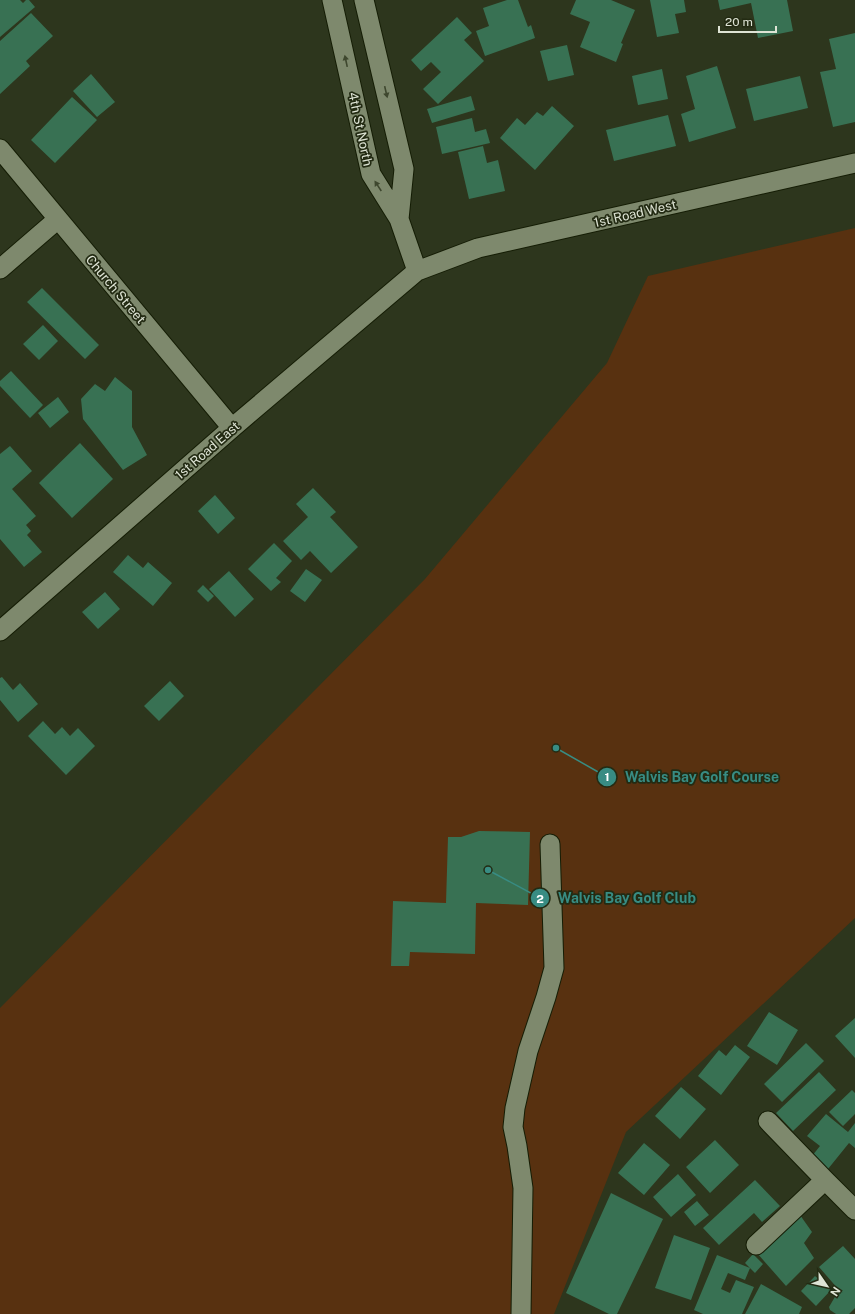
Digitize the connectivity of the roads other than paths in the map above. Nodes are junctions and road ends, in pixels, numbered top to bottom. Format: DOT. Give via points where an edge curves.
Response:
graph roads {
  1 [pos="332,0"];
  2 [pos="364,0"];
  3 [pos="0,149"];
  4 [pos="855,163"];
  5 [pos="58,219"];
  6 [pos="399,219"];
  7 [pos="0,269"];
  8 [pos="417,271"];
  9 [pos="232,428"];
  10 [pos="0,631"];
  11 [pos="550,844"];
  12 [pos="768,1121"];
  13 [pos="825,1180"];
  14 [pos="855,1210"];
  15 [pos="756,1245"];
  16 [pos="521,1314"];
  6 -- 1 [label="street, 4th St North, one-way" via="371,174"];
  2 -- 6 [label="street, one-way" via="404,169"];
  3 -- 5 [label="street, Church Street"];
  4 -- 8 [label="street, 1st Road West" via="478,248"];
  5 -- 7 [label="street"];
  5 -- 9 [label="street, Church Street"];
  6 -- 8 [label="street"];
  8 -- 9 [label="street, 1st Road East"];
  9 -- 10 [label="street, 1st Road East"];
  11 -- 16 [label="street" via="554,968 528,1051 513,1126 523,1188"];
  12 -- 13 [label="street"];
  13 -- 14 [label="street"];
  13 -- 15 [label="street"];
}
